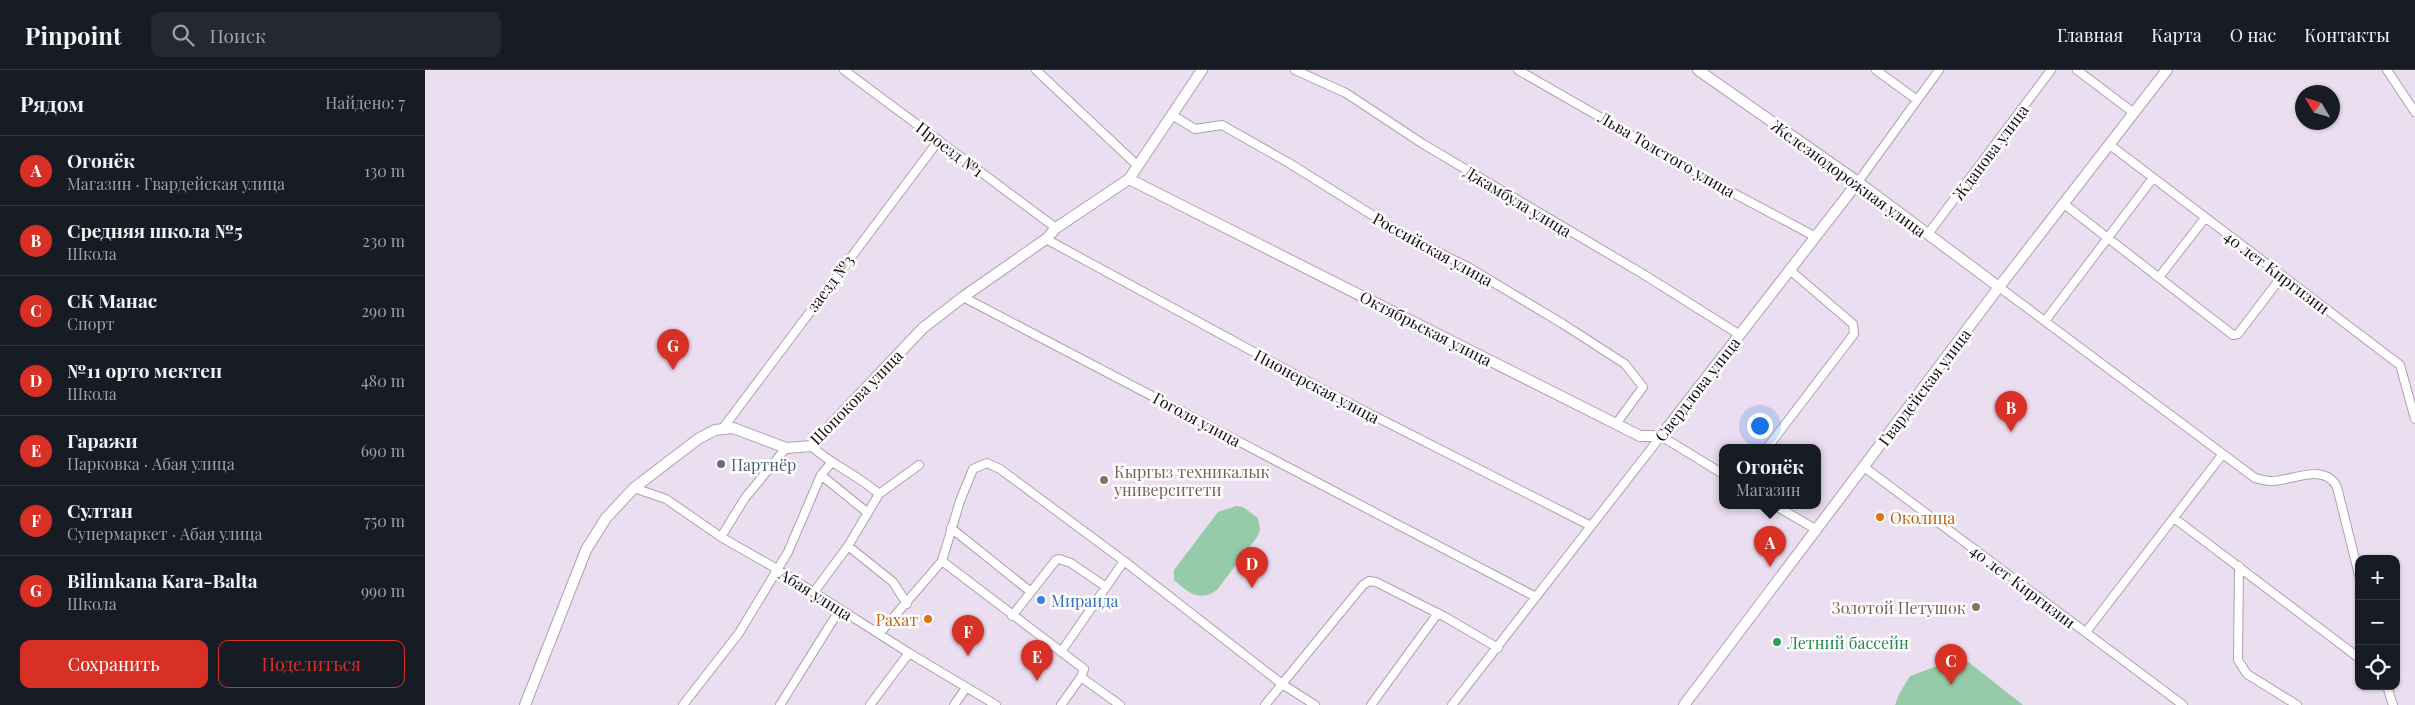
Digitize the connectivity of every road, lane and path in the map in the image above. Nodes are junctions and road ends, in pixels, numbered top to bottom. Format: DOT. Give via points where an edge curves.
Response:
graph roads {
  1 [pos="844,70"];
  2 [pos="1036,70"];
  3 [pos="1202,70"];
  4 [pos="1295,70"];
  5 [pos="1518,70"];
  6 [pos="1698,70"];
  7 [pos="1876,70"];
  8 [pos="1939,70"];
  9 [pos="2051,70"];
  10 [pos="2077,70"];
  11 [pos="2167,70"];
  12 [pos="2387,70"];
  13 [pos="1917,100"];
  14 [pos="2415,112"];
  15 [pos="2134,113"];
  16 [pos="1172,114"];
  17 [pos="939,140"];
  18 [pos="2110,145"];
  19 [pos="1138,166"];
  20 [pos="2153,178"];
  21 [pos="1129,179"];
  22 [pos="1858,182"];
  23 [pos="2065,204"];
  24 [pos="2205,218"];
  25 [pos="1056,228"];
  26 [pos="1928,234"];
  27 [pos="1816,237"];
  28 [pos="2109,238"];
  29 [pos="1046,239"];
  30 [pos="1791,271"];
  31 [pos="2161,276"];
  32 [pos="2282,276"];
  33 [pos="1999,287"];
  34 [pos="963,296"];
  35 [pos="2045,321"];
  36 [pos="1740,335"];
  37 [pos="2415,419"];
  38 [pos="1616,424"];
  39 [pos="723,428"];
  40 [pos="1661,436"];
  41 [pos="1770,444"];
  42 [pos="811,446"];
  43 [pos="786,448"];
  44 [pos="2222,455"];
  45 [pos="831,463"];
  46 [pos="919,465"];
  47 [pos="1864,467"];
  48 [pos="1719,472"];
  49 [pos="821,475"];
  50 [pos="634,488"];
  51 [pos="879,494"];
  52 [pos="1780,509"];
  53 [pos="868,513"];
  54 [pos="2174,518"];
  55 [pos="1591,526"];
  56 [pos="951,528"];
  57 [pos="1817,530"];
  58 [pos="721,537"];
  59 [pos="848,546"];
  60 [pos="2355,558"];
  61 [pos="942,561"];
  62 [pos="1124,561"];
  63 [pos="2239,566"];
  64 [pos="777,569"];
  65 [pos="1106,587"];
  66 [pos="814,592"];
  67 [pos="1031,592"];
  68 [pos="1536,597"];
  69 [pos="907,604"];
  70 [pos="840,608"];
  71 [pos="1438,613"];
  72 [pos="1012,616"];
  73 [pos="2085,632"];
  74 [pos="879,634"];
  75 [pos="1498,648"];
  76 [pos="1061,652"];
  77 [pos="909,653"];
  78 [pos="2355,655"];
  79 [pos="1081,677"];
  80 [pos="1282,684"];
  81 [pos="966,688"];
  82 [pos="2388,690"];
  83 [pos="525,705"];
  84 [pos="683,705"];
  85 [pos="780,705"];
  86 [pos="870,705"];
  87 [pos="954,705"];
  88 [pos="996,705"];
  89 [pos="1061,705"];
  90 [pos="1120,705"];
  91 [pos="1265,705"];
  92 [pos="1315,705"];
  93 [pos="1371,705"];
  94 [pos="1452,705"];
  95 [pos="1684,705"];
  96 [pos="2183,705"];
  97 [pos="2297,705"];
  98 [pos="2393,705"];
  1 -- 17 [label="street, Проезд №1"];
  2 -- 19 [label="street"];
  3 -- 16 [label="street, Шопокова улица"];
  4 -- 36 [label="street, Джамбула улица" via="1346,93 1423,144"];
  5 -- 27 [label="street, Льва Толстого улица"];
  6 -- 22 [label="street, Железнодорожная улица"];
  7 -- 13 [label="street"];
  8 -- 13 [label="street, Свердлова улица"];
  9 -- 26 [label="street, Жданова улица"];
  10 -- 15 [label="street"];
  11 -- 15 [label="street, Гвардейская улица"];
  12 -- 14 [label="street"];
  13 -- 22 [label="street, Свердлова улица"];
  15 -- 18 [label="street, Гвардейская улица"];
  16 -- 19 [label="street, Шопокова улица"];
  16 -- 38 [label="street, Российская улица" via="1195,129 1222,125 1404,235 1468,267 1625,364 1643,387"];
  17 -- 25 [label="street, Проезд №1"];
  17 -- 39 [label="street, заезд №3"];
  18 -- 20 [label="street, 40 лет Киргизии"];
  18 -- 23 [label="street, Гвардейская улица"];
  19 -- 21 [label="street, Шопокова улица"];
  20 -- 24 [label="street, 40 лет Киргизии"];
  20 -- 28 [label="street"];
  21 -- 25 [label="street, Шопокова улица"];
  21 -- 38 [label="street, Октябрьская улица"];
  22 -- 26 [label="street, Железнодорожная улица"];
  22 -- 27 [label="street, Свердлова улица"];
  23 -- 28 [label="street"];
  23 -- 33 [label="street, Гвардейская улица"];
  24 -- 31 [label="street"];
  24 -- 32 [label="street, 40 лет Киргизии"];
  25 -- 29 [label="street, Шопокова улица"];
  26 -- 33 [label="street, Железнодорожная улица"];
  27 -- 30 [label="street, Свердлова улица"];
  28 -- 31 [label="street"];
  28 -- 35 [label="street"];
  29 -- 34 [label="street, Шопокова улица"];
  29 -- 55 [label="street, Пионерская улица" via="1331,394"];
  30 -- 36 [label="street, Свердлова улица"];
  30 -- 41 [label="street" via="1853,324 1854,334"];
  31 -- 32 [label="street" via="2235,335"];
  32 -- 37 [label="street, 40 лет Киргизии" via="2400,366"];
  33 -- 35 [label="street"];
  33 -- 47 [label="street, Гвардейская улица"];
  34 -- 42 [label="street, Шопокова улица" via="923,328"];
  34 -- 68 [label="street, Гоголя улица"];
  35 -- 44 [label="street"];
  36 -- 40 [label="street, Свердлова улица"];
  38 -- 40 [label="street, Октябрьская улица" via="1640,436"];
  39 -- 43 [label="street, Шопокова улица" via="733,428"];
  39 -- 50 [label="street" via="698,439"];
  40 -- 48 [label="street, Октябрьская улица"];
  40 -- 55 [label="street, Свердлова улица"];
  42 -- 43 [label="street, Шопокова улица"];
  42 -- 45 [label="street"];
  43 -- 58 [label="street" via="745,498"];
  44 -- 54 [label="street"];
  44 -- 60 [label="street" via="2255,478 2270,481 2316,473 2333,478"];
  45 -- 49 [label="street"];
  45 -- 51 [label="street"];
  46 -- 51 [label="street"];
  47 -- 57 [label="street, Гвардейская улица"];
  47 -- 73 [label="street, 40 лет Киргизии"];
  49 -- 53 [label="street"];
  49 -- 64 [label="street" via="788,552"];
  50 -- 58 [label="street, Абая улица" via="666,499"];
  50 -- 83 [label="street" via="606,518 585,550"];
  51 -- 53 [label="street"];
  52 -- 57 [label="street"];
  53 -- 59 [label="street"];
  54 -- 63 [label="street"];
  54 -- 73 [label="street"];
  55 -- 68 [label="street, Свердлова улица"];
  56 -- 61 [label="street"];
  56 -- 62 [label="street" via="973,469 987,463 1000,469"];
  56 -- 67 [label="street"];
  57 -- 95 [label="street, Гвардейская улица"];
  58 -- 64 [label="street, Абая улица"];
  59 -- 66 [label="street"];
  59 -- 69 [label="street" via="893,582"];
  61 -- 69 [label="street"];
  61 -- 72 [label="street"];
  62 -- 65 [label="street"];
  62 -- 80 [label="street"];
  63 -- 78 [label="street"];
  63 -- 97 [label="street" via="2237,660 2247,674"];
  64 -- 66 [label="street, Абая улица"];
  64 -- 84 [label="street" via="739,633"];
  65 -- 67 [label="street" via="1071,562 1059,559"];
  65 -- 76 [label="street"];
  66 -- 70 [label="street, Абая улица"];
  67 -- 72 [label="street"];
  68 -- 75 [label="street, Свердлова улица"];
  69 -- 74 [label="street"];
  70 -- 74 [label="street, Абая улица"];
  70 -- 85 [label="street"];
  71 -- 75 [label="street"];
  71 -- 80 [label="street" via="1376,582 1366,582"];
  71 -- 93 [label="street"];
  72 -- 76 [label="street"];
  73 -- 96 [label="street, 40 лет Киргизии"];
  74 -- 77 [label="street, Абая улица"];
  75 -- 94 [label="street, Свердлова улица"];
  76 -- 79 [label="street" via="1084,670"];
  77 -- 81 [label="street, Абая улица"];
  77 -- 86 [label="street"];
  79 -- 89 [label="street"];
  79 -- 90 [label="street"];
  80 -- 91 [label="street"];
  80 -- 92 [label="street"];
  81 -- 87 [label="street"];
  81 -- 88 [label="street, Абая улица"];
  82 -- 98 [label="street"];
}
